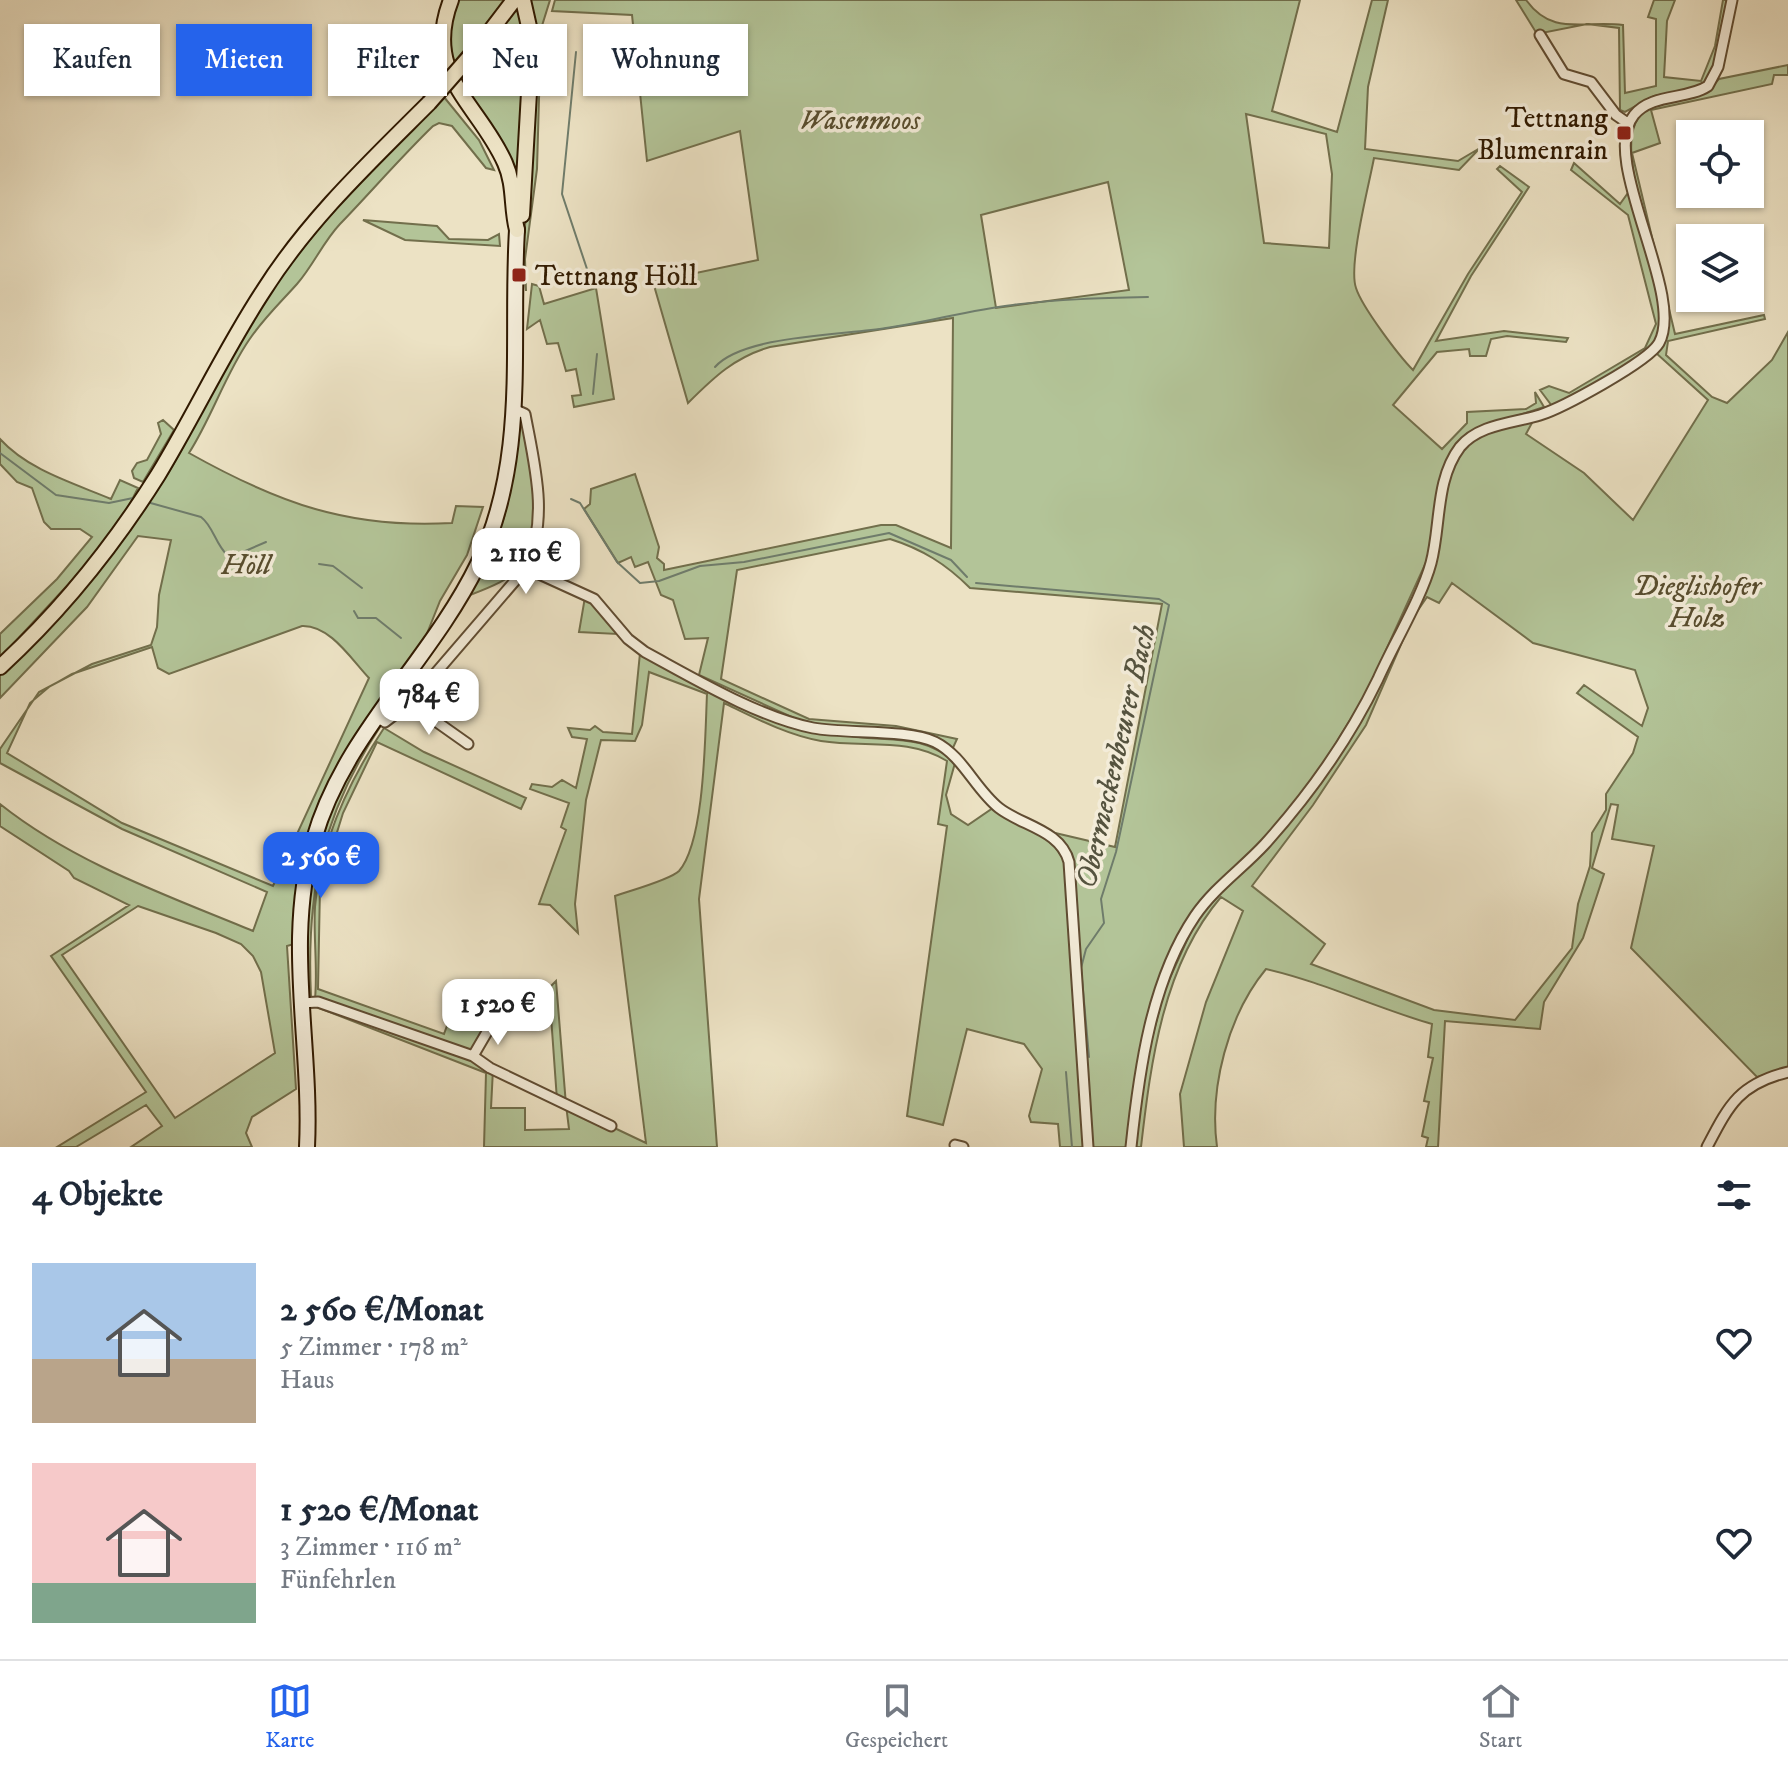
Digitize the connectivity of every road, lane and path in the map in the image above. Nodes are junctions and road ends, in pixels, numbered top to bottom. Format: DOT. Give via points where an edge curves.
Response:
graph roads {
  1 [pos="451,0"];
  2 [pos="514,0"];
  3 [pos="523,0"];
  4 [pos="1732,0"];
  5 [pos="1540,35"];
  6 [pos="1629,124"];
  7 [pos="517,230"];
  8 [pos="516,410"];
  9 [pos="526,568"];
  10 [pos="0,667"];
  11 [pos="410,703"];
  12 [pos="376,717"];
  13 [pos="468,744"];
  14 [pos="301,1003"];
  15 [pos="494,1020"];
  16 [pos="473,1056"];
  17 [pos="1788,1072"];
  18 [pos="611,1126"];
  19 [pos="307,1147"];
  20 [pos="1088,1147"];
  21 [pos="1131,1147"];
  22 [pos="1707,1147"];
  1 -- 7 [label="main road" via="444,30 447,66 507,166"];
  2 -- 10 [label="main road, bridge" via="429,103 290,251 134,512 62,605"];
  3 -- 7 [label="main road" via="531,26 531,63 526,183"];
  4 -- 6 [label="street" via="1718,67 1708,86 1650,103"];
  5 -- 6 [label="street" via="1564,74 1591,82"];
  6 -- 21 [label="street" via="1632,186 1661,298 1662,337 1650,354 1568,403 1487,429 1460,447 1441,498 1430,568 1371,691 1316,780 1264,845 1206,902 1180,943 1147,1043"];
  7 -- 8 [label="main road"];
  8 -- 9 [label="street" via="525,414 539,501 537,541"];
  8 -- 12 [label="main road" via="507,473 479,561 446,620"];
  9 -- 11 [label="street"];
  9 -- 20 [label="street" via="588,595 636,646 796,724 936,743 958,760 996,806 1059,843 1069,862"];
  11 -- 12 [label="street" via="385,722"];
  11 -- 13 [label="street"];
  12 -- 14 [label="main road" via="333,788 308,859 299,929"];
  14 -- 16 [label="street" via="318,1002"];
  14 -- 19 [label="main road"];
  15 -- 16 [label="street"];
  16 -- 18 [label="street"];
  17 -- 22 [label="street" via="1760,1079 1741,1093"];
}
